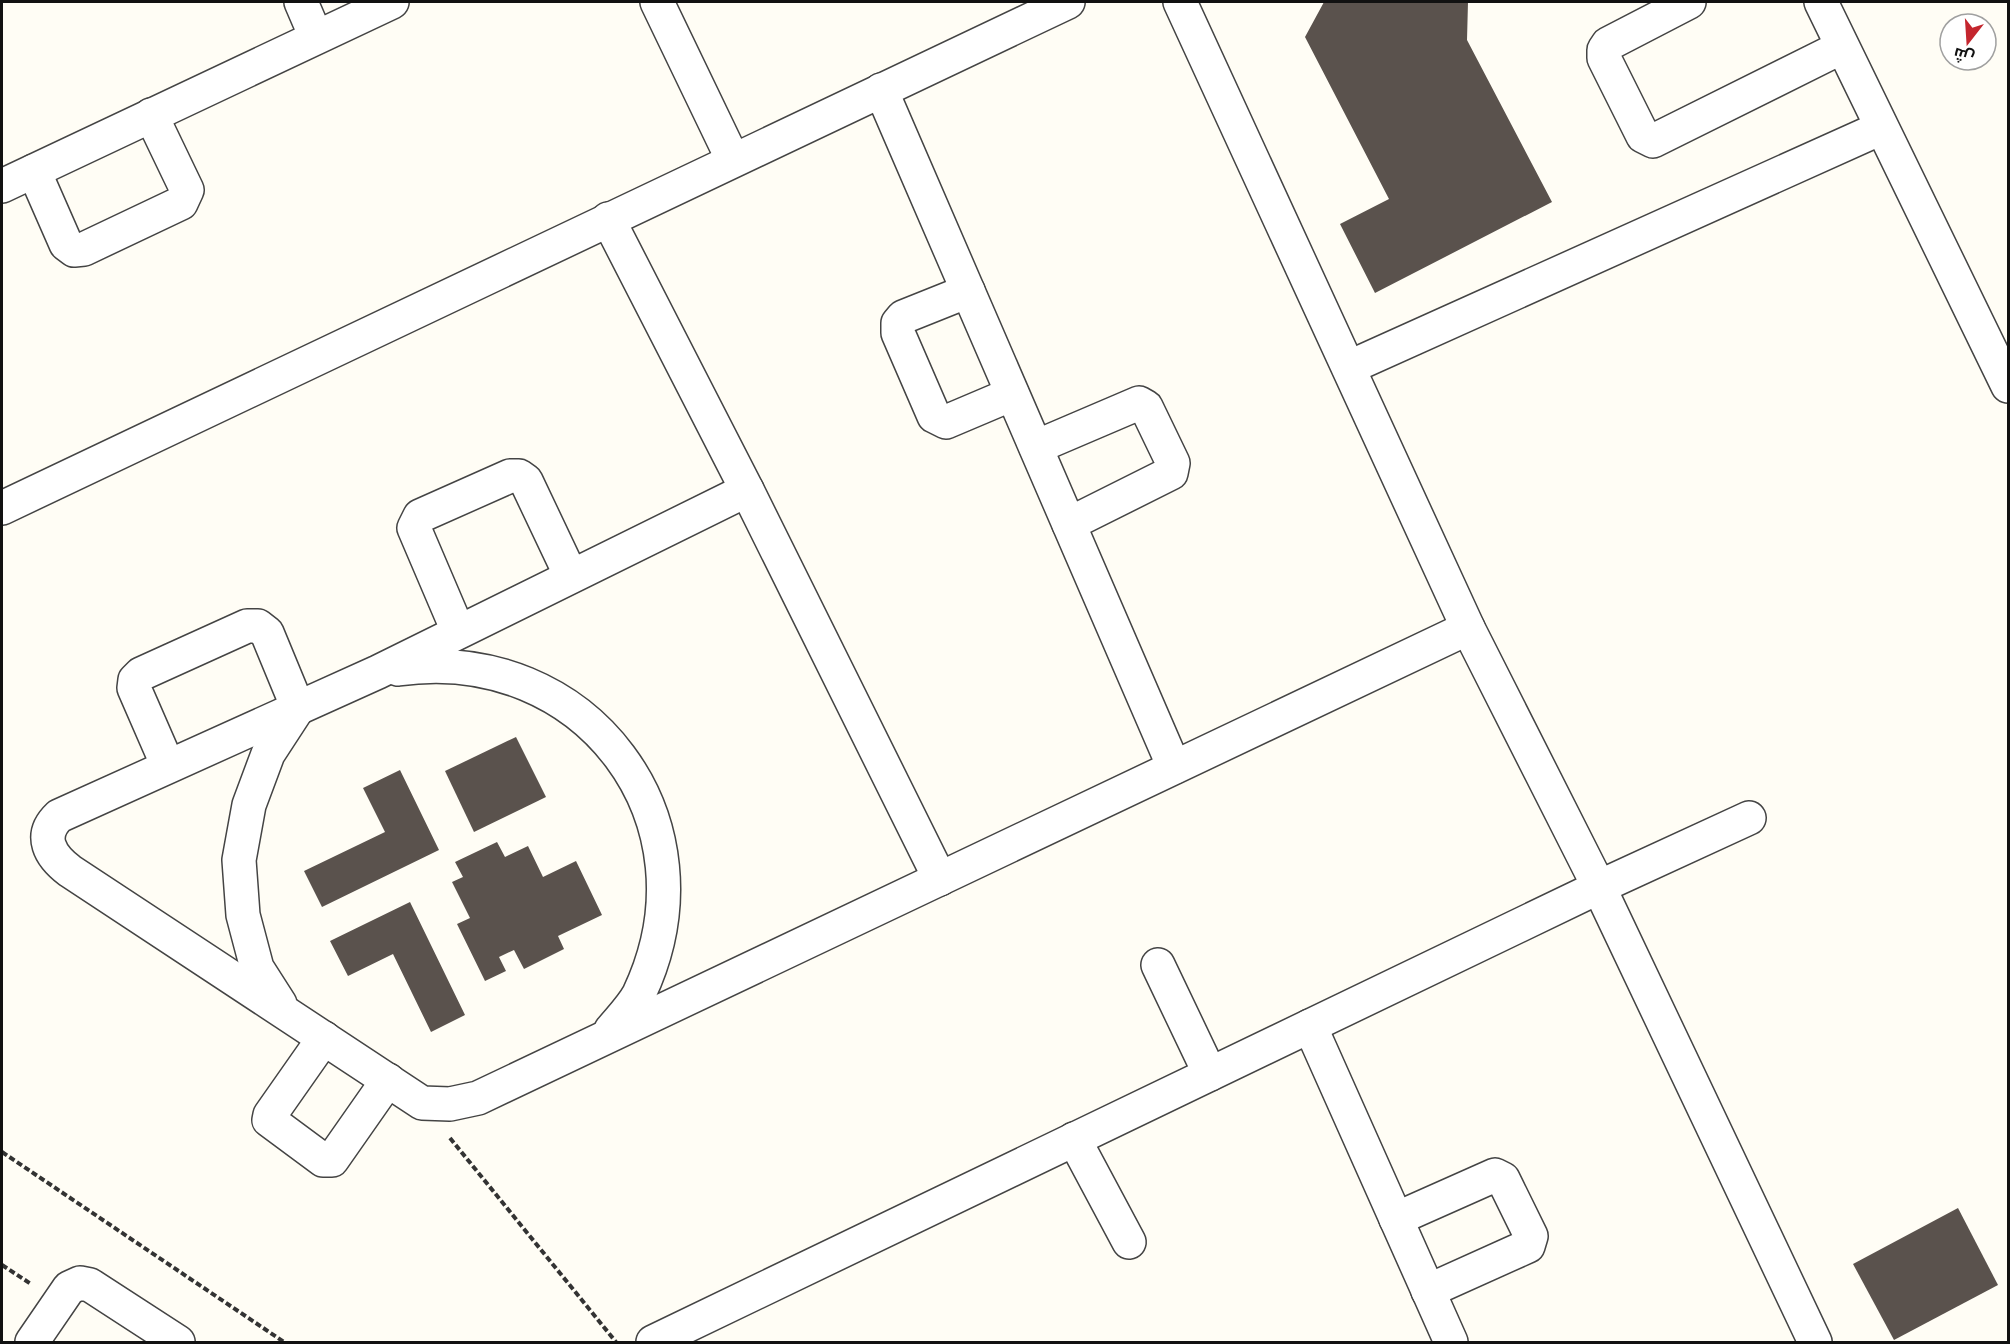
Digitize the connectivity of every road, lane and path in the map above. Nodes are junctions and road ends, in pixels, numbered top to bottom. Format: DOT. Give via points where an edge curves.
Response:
graph roads {
  1 [pos="301,2"];
  2 [pos="392,2"];
  3 [pos="657,2"];
  4 [pos="1068,2"];
  5 [pos="1180,2"];
  6 [pos="1689,2"];
  7 [pos="1821,2"];
  8 [pos="316,37"];
  9 [pos="1842,47"];
  10 [pos="881,90"];
  11 [pos="151,115"];
  12 [pos="1881,128"];
  13 [pos="733,160"];
  14 [pos="34,171"];
  15 [pos="2,186"];
  16 [pos="608,219"];
  17 [pos="968,291"];
  18 [pos="1350,367"];
  19 [pos="2006,372"];
  20 [pos="1012,394"];
  21 [pos="1036,447"];
  22 [pos="747,490"];
  23 [pos="2,508"];
  24 [pos="1069,524"];
  25 [pos="571,576"];
  26 [pos="1468,628"];
  27 [pos="458,631"];
  28 [pos="378,672"];
  29 [pos="298,708"];
  30 [pos="168,766"];
  31 [pos="1174,767"];
  32 [pos="1749,818"];
  33 [pos="940,879"];
  34 [pos="1599,887"];
  35 [pos="1158,965"];
  36 [pos="285,1013"];
  37 [pos="1310,1026"];
  38 [pos="606,1036"];
  39 [pos="324,1038"];
  40 [pos="1210,1074"];
  41 [pos="388,1080"];
  42 [pos="422,1103"];
  43 [pos="1074,1139"];
  44 [pos="2,1152"];
  45 [pos="1396,1219"];
  46 [pos="1129,1242"];
  47 [pos="1428,1291"];
  48 [pos="1438,1338"];
  49 [pos="32,1342"];
  50 [pos="178,1342"];
  51 [pos="284,1342"];
  52 [pos="616,1342"];
  53 [pos="653,1342"];
  54 [pos="1815,1342"];
  1 -- 8 [label="street"];
  2 -- 8 [label="street"];
  3 -- 13 [label="street"];
  4 -- 10 [label="street"];
  5 -- 18 [label="street"];
  6 -- 9 [label="street" via="1608,44 1604,50 1609,68 1647,140 1653,141"];
  7 -- 9 [label="street"];
  8 -- 11 [label="street"];
  9 -- 12 [label="street"];
  10 -- 13 [label="street"];
  10 -- 17 [label="street"];
  11 -- 14 [label="street"];
  11 -- 14 [label="street" via="187,190 181,203 84,249 74,250 66,244"];
  12 -- 18 [label="street"];
  12 -- 19 [label="street"];
  13 -- 16 [label="street"];
  14 -- 15 [label="street"];
  16 -- 22 [label="street"];
  16 -- 23 [label="street"];
  17 -- 20 [label="street"];
  17 -- 20 [label="street" via="903,317 898,333 939,420 946,422"];
  18 -- 26 [label="street"];
  20 -- 21 [label="street"];
  21 -- 24 [label="street"];
  21 -- 24 [label="street" via="1138,403 1146,407 1173,463 1171,473"];
  22 -- 25 [label="street"];
  22 -- 33 [label="street"];
  24 -- 31 [label="street"];
  25 -- 27 [label="street"];
  25 -- 27 [label="street" via="526,481 519,476 510,476 420,516 414,528"];
  26 -- 31 [label="street"];
  26 -- 34 [label="street"];
  27 -- 28 [label="street"];
  28 -- 29 [label="street"];
  28 -- 38 [label="street" via="430,665 483,669 532,685 578,712 615,749 643,794 659,843 665,896 657,948 638,996"];
  29 -- 30 [label="street"];
  29 -- 30 [label="street" via="267,633 258,626 247,626 135,680 134,688"];
  29 -- 36 [label="street" via="268,754 249,805 240,860 243,915 257,968"];
  30 -- 36 [label="street" via="59,816 48,832 50,851 69,871"];
  31 -- 33 [label="street"];
  32 -- 34 [label="street"];
  33 -- 38 [label="street"];
  34 -- 37 [label="street"];
  34 -- 54 [label="street"];
  35 -- 40 [label="street"];
  36 -- 39 [label="street"];
  37 -- 40 [label="street"];
  37 -- 45 [label="street"];
  38 -- 42 [label="street" via="478,1098 450,1104"];
  39 -- 41 [label="street"];
  39 -- 41 [label="street" via="269,1120 323,1161 332,1160"];
  40 -- 43 [label="street"];
  41 -- 42 [label="street"];
  42 -- 52 [label="path"];
  43 -- 46 [label="street"];
  43 -- 53 [label="street"];
  44 -- 51 [label="path"];
  45 -- 47 [label="street"];
  45 -- 47 [label="street" via="1495,1175 1503,1179 1531,1236 1528,1246"];
  47 -- 48 [label="street"];
  49 -- 50 [label="street" via="69,1288 80,1283 90,1285"];
}
